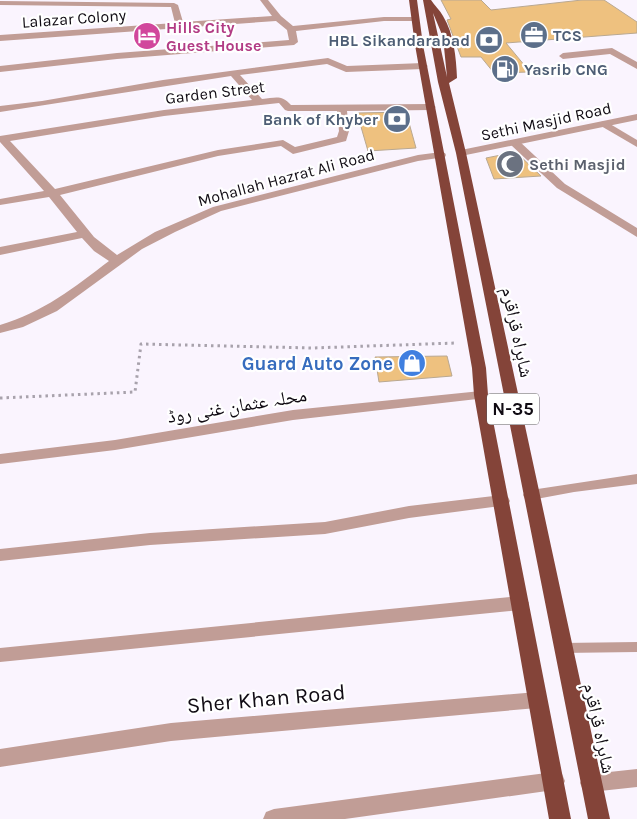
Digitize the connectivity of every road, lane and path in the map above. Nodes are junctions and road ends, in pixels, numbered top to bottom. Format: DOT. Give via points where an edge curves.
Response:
graph roads {
  1 [pos="264,0"];
  2 [pos="422,1"];
  3 [pos="0,2"];
  4 [pos="278,18"];
  5 [pos="415,19"];
  6 [pos="180,26"];
  7 [pos="291,29"];
  8 [pos="0,38"];
  9 [pos="419,41"];
  10 [pos="434,42"];
  11 [pos="563,56"];
  12 [pos="423,66"];
  13 [pos="637,66"];
  14 [pos="0,69"];
  15 [pos="233,73"];
  16 [pos="443,82"];
  17 [pos="259,102"];
  18 [pos="342,107"];
  19 [pos="431,107"];
  20 [pos="0,109"];
  21 [pos="637,117"];
  22 [pos="605,124"];
  23 [pos="2,139"];
  24 [pos="515,143"];
  25 [pos="637,144"];
  26 [pos="461,153"];
  27 [pos="441,155"];
  28 [pos="53,193"];
  29 [pos="0,202"];
  30 [pos="637,233"];
  31 [pos="86,234"];
  32 [pos="0,251"];
  33 [pos="118,261"];
  34 [pos="0,329"];
  35 [pos="474,343"];
  36 [pos="481,395"];
  37 [pos="0,398"];
  38 [pos="0,459"];
  39 [pos="637,480"];
  40 [pos="531,495"];
  41 [pos="502,501"];
  42 [pos="0,555"];
  43 [pos="520,603"];
  44 [pos="637,647"];
  45 [pos="562,648"];
  46 [pos="0,655"];
  47 [pos="538,700"];
  48 [pos="0,758"];
  49 [pos="637,778"];
  50 [pos="554,781"];
  51 [pos="591,783"];
  52 [pos="274,819"];
  53 [pos="560,819"];
  54 [pos="599,819"];
  1 -- 4 [label="street"];
  2 -- 5 [label="highway, N-35"];
  2 -- 10 [label="highway, شاہراہ قراقرم / N-35"];
  2 -- 16 [label="highway" via="437,9 448,39 452,78"];
  3 -- 6 [label="street, Lalazar Colony" via="174,5"];
  4 -- 6 [label="street, Lalazar Colony"];
  4 -- 7 [label="street"];
  5 -- 7 [label="street"];
  5 -- 9 [label="highway, N-35"];
  6 -- 8 [label="street, Lalazar Colony"];
  7 -- 14 [label="street" via="294,42"];
  9 -- 10 [label="highway"];
  9 -- 12 [label="highway, N-35"];
  10 -- 16 [label="highway, شاہراہ قراقرم / N-35"];
  11 -- 13 [label="street" via="612,51"];
  12 -- 15 [label="street" via="346,69 328,61"];
  12 -- 19 [label="highway, N-35"];
  15 -- 17 [label="street"];
  15 -- 20 [label="street"];
  16 -- 26 [label="highway, شاہراہ قراقرم / N-35"];
  17 -- 18 [label="street, Garden Street" via="282,100 288,108"];
  17 -- 23 [label="street, Garden Street" via="164,113"];
  18 -- 19 [label="street, Garden Street"];
  18 -- 28 [label="street" via="342,139 293,151 283,143 248,147"];
  19 -- 27 [label="highway, N-35"];
  21 -- 22 [label="street, Sethi Masjid Road"];
  22 -- 24 [label="street, Sethi Masjid Road"];
  22 -- 25 [label="street"];
  23 -- 28 [label="street"];
  24 -- 26 [label="street, Sethi Masjid Road"];
  24 -- 30 [label="street" via="561,186"];
  26 -- 40 [label="highway, شاہراہ قراقرم / N-35"];
  27 -- 33 [label="street, Mohallah Hazrat Ali Road" via="418,158 217,210 169,231"];
  27 -- 35 [label="highway, N-35"];
  28 -- 29 [label="street"];
  28 -- 31 [label="street"];
  31 -- 32 [label="street"];
  31 -- 33 [label="street" via="108,256"];
  33 -- 34 [label="street, Mohallah Hazrat Ali Road" via="72,296 29,319"];
  35 -- 36 [label="highway, N-35"];
  35 -- 37 [label="path" via="312,348 141,344 135,392"];
  36 -- 38 [label="street, محلہ عثمان غنی روڈ" via="293,415 114,445"];
  36 -- 41 [label="highway, N-35"];
  39 -- 40 [label="street"];
  40 -- 45 [label="highway, شاہراہ قراقرم / N-35"];
  41 -- 42 [label="street" via="409,512 325,528 150,539"];
  41 -- 43 [label="highway, N-35"];
  43 -- 46 [label="street"];
  43 -- 47 [label="highway, N-35"];
  44 -- 45 [label="lane"];
  45 -- 51 [label="highway, شاہراہ قراقرم / N-35"];
  47 -- 48 [label="street, Sher Khan Road" via="171,732"];
  47 -- 50 [label="highway, N-35"];
  49 -- 51 [label="street"];
  50 -- 52 [label="street"];
  50 -- 53 [label="highway, N-35"];
  51 -- 54 [label="highway, شاہراہ قراقرم / N-35"];
}
